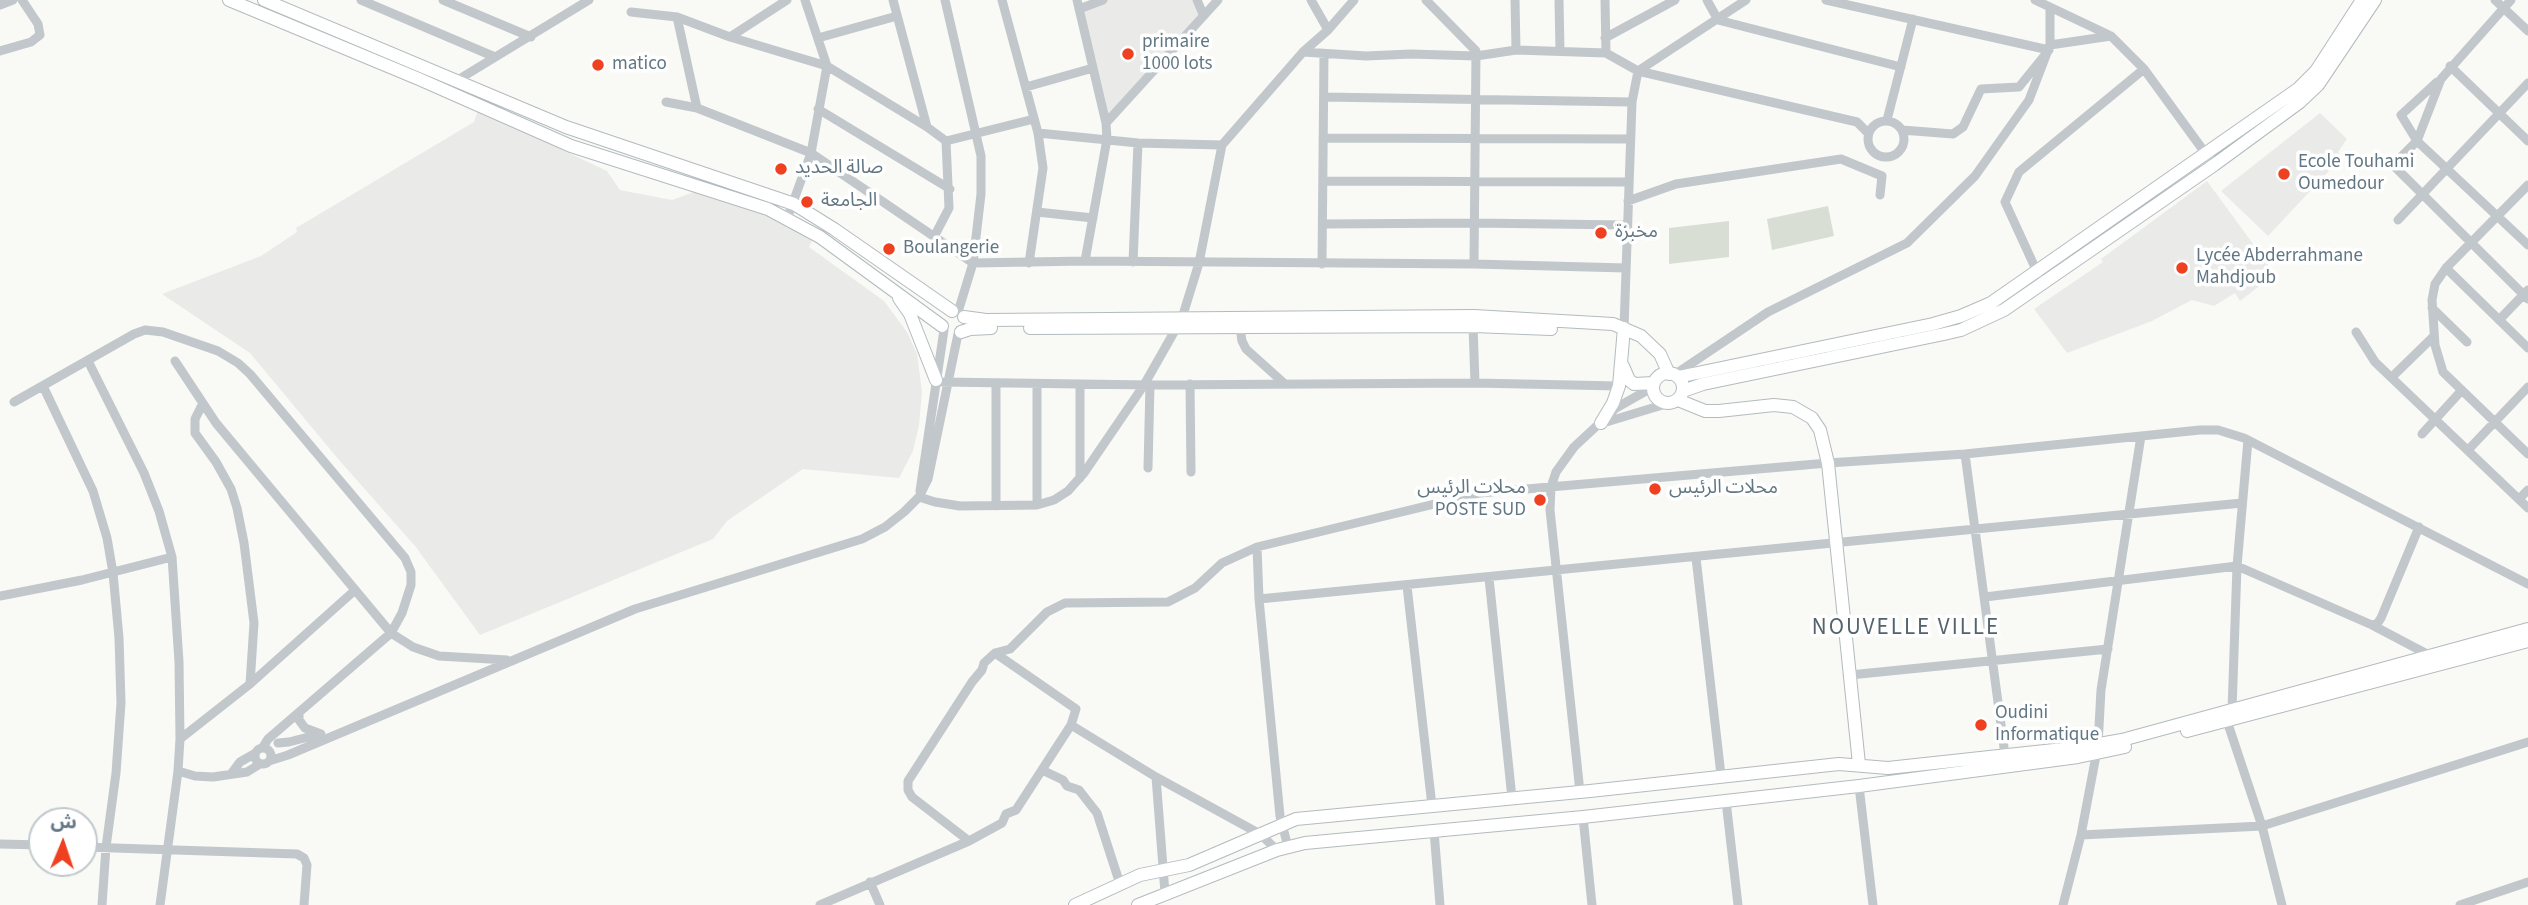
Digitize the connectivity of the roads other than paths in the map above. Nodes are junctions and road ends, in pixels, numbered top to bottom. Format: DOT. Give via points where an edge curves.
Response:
graph roads {
  1 [pos="13,0"];
  2 [pos="22,0"];
  3 [pos="229,0"];
  4 [pos="264,0"];
  5 [pos="361,0"];
  6 [pos="443,0"];
  7 [pos="589,0"];
  8 [pos="787,0"];
  9 [pos="805,0"];
  10 [pos="893,0"];
  11 [pos="945,0"];
  12 [pos="1002,0"];
  13 [pos="1103,0"];
  14 [pos="1197,0"];
  15 [pos="1218,0"];
  16 [pos="1311,0"];
  17 [pos="1354,0"];
  18 [pos="1426,0"];
  19 [pos="1515,0"];
  20 [pos="1559,0"];
  21 [pos="1605,0"];
  22 [pos="1648,0"];
  23 [pos="1675,0"];
  24 [pos="1707,0"];
  25 [pos="1746,0"];
  26 [pos="1826,0"];
  27 [pos="2035,0"];
  28 [pos="2362,0"];
  29 [pos="2375,0"];
  30 [pos="2495,0"];
  31 [pos="2511,0"];
  32 [pos="0,5"];
  33 [pos="1078,5"];
  34 [pos="2504,8"];
  35 [pos="2050,9"];
  36 [pos="631,12"];
  37 [pos="1648,13"];
  38 [pos="1203,14"];
  39 [pos="897,16"];
  40 [pos="677,17"];
  41 [pos="1913,19"];
  42 [pos="1718,20"];
  43 [pos="1328,30"];
  44 [pos="2528,31"];
  45 [pos="2110,36"];
  46 [pos="530,37"];
  47 [pos="730,37"];
  48 [pos="818,38"];
  49 [pos="1605,38"];
  50 [pos="2049,47"];
  51 [pos="1516,50"];
  52 [pos="0,51"];
  53 [pos="1560,51"];
  54 [pos="1303,52"];
  55 [pos="1606,53"];
  56 [pos="1324,54"];
  57 [pos="1476,56"];
  58 [pos="495,57"];
  59 [pos="827,66"];
  60 [pos="1901,66"];
  61 [pos="2450,66"];
  62 [pos="1093,68"];
  63 [pos="2144,69"];
  64 [pos="1638,71"];
  65 [pos="2441,79"];
  66 [pos="456,81"];
  67 [pos="2528,83"];
  68 [pos="1026,87"];
  69 [pos="444,89"];
  70 [pos="1324,97"];
  71 [pos="1475,98"];
  72 [pos="666,102"];
  73 [pos="1632,102"];
  74 [pos="697,108"];
  75 [pos="818,109"];
  76 [pos="2499,113"];
  77 [pos="1034,119"];
  78 [pos="1886,120"];
  79 [pos="1106,123"];
  80 [pos="927,127"];
  81 [pos="1902,130"];
  82 [pos="1038,132"];
  83 [pos="978,133"];
  84 [pos="1868,133"];
  85 [pos="1324,138"];
  86 [pos="1107,139"];
  87 [pos="1475,139"];
  88 [pos="1630,139"];
  89 [pos="946,141"];
  90 [pos="2417,141"];
  91 [pos="2528,141"];
  92 [pos="1138,143"];
  93 [pos="1222,145"];
  94 [pos="2205,152"];
  95 [pos="811,153"];
  96 [pos="1878,155"];
  97 [pos="2214,165"];
  98 [pos="1863,167"];
  99 [pos="2446,169"];
  100 [pos="1475,180"];
  101 [pos="1323,181"];
  102 [pos="1629,182"];
  103 [pos="2528,185"];
  104 [pos="950,190"];
  105 [pos="1880,195"];
  106 [pos="2421,195"];
  107 [pos="1628,201"];
  108 [pos="794,204"];
  109 [pos="1037,212"];
  110 [pos="2497,215"];
  111 [pos="1093,218"];
  112 [pos="787,219"];
  113 [pos="2398,219"];
  114 [pos="1474,223"];
  115 [pos="1323,224"];
  116 [pos="1627,225"];
  117 [pos="933,237"];
  118 [pos="2471,241"];
  119 [pos="2528,245"];
  120 [pos="1085,261"];
  121 [pos="1133,262"];
  122 [pos="973,263"];
  123 [pos="1199,263"];
  124 [pos="1030,264"];
  125 [pos="1322,264"];
  126 [pos="1474,264"];
  127 [pos="1626,268"];
  128 [pos="2446,268"];
  129 [pos="2038,272"];
  130 [pos="2043,285"];
  131 [pos="893,289"];
  132 [pos="2527,295"];
  133 [pos="2432,308"];
  134 [pos="958,313"];
  135 [pos="2499,320"];
  136 [pos="1179,323"];
  137 [pos="1474,326"];
  138 [pos="943,328"];
  139 [pos="1240,328"];
  140 [pos="1624,328"];
  141 [pos="2356,331"];
  142 [pos="959,333"];
  143 [pos="2434,336"];
  144 [pos="2467,342"];
  145 [pos="2528,348"];
  146 [pos="88,360"];
  147 [pos="175,361"];
  148 [pos="1622,362"];
  149 [pos="1674,375"];
  150 [pos="2392,377"];
  151 [pos="942,382"];
  152 [pos="1475,383"];
  153 [pos="996,384"];
  154 [pos="1037,384"];
  155 [pos="1080,384"];
  156 [pos="1191,384"];
  157 [pos="1285,384"];
  158 [pos="1147,385"];
  159 [pos="1654,385"];
  160 [pos="43,386"];
  161 [pos="1619,386"];
  162 [pos="2528,387"];
  163 [pos="2462,390"];
  164 [pos="1676,398"];
  165 [pos="14,402"];
  166 [pos="202,405"];
  167 [pos="2435,419"];
  168 [pos="2495,421"];
  169 [pos="1601,423"];
  170 [pos="2422,433"];
  171 [pos="2141,436"];
  172 [pos="2248,440"];
  173 [pos="2468,450"];
  174 [pos="1965,454"];
  175 [pos="2528,454"];
  176 [pos="1828,463"];
  177 [pos="1148,468"];
  178 [pos="1191,472"];
  179 [pos="1080,478"];
  180 [pos="1551,487"];
  181 [pos="2528,490"];
  182 [pos="919,496"];
  183 [pos="2519,499"];
  184 [pos="2242,503"];
  185 [pos="1037,505"];
  186 [pos="996,506"];
  187 [pos="2528,508"];
  188 [pos="2129,515"];
  189 [pos="2419,527"];
  190 [pos="1975,531"];
  191 [pos="1836,544"];
  192 [pos="1257,547"];
  193 [pos="172,557"];
  194 [pos="1696,558"];
  195 [pos="2237,566"];
  196 [pos="1558,571"];
  197 [pos="113,573"];
  198 [pos="1489,578"];
  199 [pos="2118,580"];
  200 [pos="2528,584"];
  201 [pos="1407,586"];
  202 [pos="354,590"];
  203 [pos="0,596"];
  204 [pos="1985,597"];
  205 [pos="1259,600"];
  206 [pos="2372,625"];
  207 [pos="2528,629"];
  208 [pos="391,633"];
  209 [pos="2528,641"];
  210 [pos="2108,649"];
  211 [pos="995,653"];
  212 [pos="2429,655"];
  213 [pos="512,660"];
  214 [pos="1991,661"];
  215 [pos="1850,675"];
  216 [pos="250,684"];
  217 [pos="299,713"];
  218 [pos="2229,715"];
  219 [pos="286,725"];
  220 [pos="1071,725"];
  221 [pos="325,736"];
  222 [pos="180,739"];
  223 [pos="2528,742"];
  224 [pos="278,743"];
  225 [pos="2096,750"];
  226 [pos="2005,755"];
  227 [pos="266,756"];
  228 [pos="1859,765"];
  229 [pos="1042,769"];
  230 [pos="178,771"];
  231 [pos="230,774"];
  232 [pos="1721,775"];
  233 [pos="1156,777"];
  234 [pos="1857,786"];
  235 [pos="1580,792"];
  236 [pos="1512,798"];
  237 [pos="1726,801"];
  238 [pos="1432,806"];
  239 [pos="1581,817"];
  240 [pos="1282,824"];
  241 [pos="2262,825"];
  242 [pos="1434,831"];
  243 [pos="1261,834"];
  244 [pos="2081,835"];
  245 [pos="969,841"];
  246 [pos="0,844"];
  247 [pos="28,845"];
  248 [pos="98,847"];
  249 [pos="106,847"];
  250 [pos="1283,848"];
  251 [pos="167,849"];
  252 [pos="1162,871"];
  253 [pos="870,882"];
  254 [pos="2528,882"];
  255 [pos="1120,884"];
  256 [pos="1165,893"];
  257 [pos="102,905"];
  258 [pos="160,905"];
  259 [pos="304,905"];
  260 [pos="820,905"];
  261 [pos="880,905"];
  262 [pos="1074,905"];
  263 [pos="1138,905"];
  264 [pos="1440,905"];
  265 [pos="1592,905"];
  266 [pos="1738,905"];
  267 [pos="1873,905"];
  268 [pos="2063,905"];
  269 [pos="2282,905"];
  270 [pos="2460,905"];
  1 -- 32 [label="street"];
  2 -- 52 [label="street" via="40,27 40,35 32,42"];
  3 -- 69 [label="street"];
  4 -- 66 [label="street"];
  5 -- 58 [label="street"];
  6 -- 46 [label="street"];
  7 -- 46 [label="street"];
  8 -- 47 [label="street"];
  9 -- 48 [label="street"];
  10 -- 39 [label="street"];
  11 -- 83 [label="street"];
  12 -- 68 [label="street"];
  13 -- 33 [label="street"];
  14 -- 38 [label="street"];
  15 -- 38 [label="street"];
  16 -- 43 [label="street"];
  17 -- 43 [label="street"];
  18 -- 57 [label="street"];
  19 -- 51 [label="street"];
  20 -- 53 [label="street"];
  21 -- 49 [label="street"];
  22 -- 37 [label="street"];
  23 -- 37 [label="street"];
  24 -- 42 [label="street"];
  25 -- 42 [label="street"];
  26 -- 41 [label="street"];
  27 -- 35 [label="street"];
  28 -- 94 [label="street" via="2304,84"];
  29 -- 97 [label="street" via="2310,94"];
  30 -- 34 [label="street"];
  31 -- 34 [label="street"];
  33 -- 62 [label="street"];
  34 -- 44 [label="street"];
  34 -- 61 [label="street"];
  35 -- 45 [label="street"];
  35 -- 50 [label="street"];
  36 -- 40 [label="street"];
  37 -- 49 [label="street"];
  38 -- 79 [label="street"];
  39 -- 48 [label="street"];
  39 -- 80 [label="street"];
  40 -- 47 [label="street"];
  40 -- 74 [label="street"];
  41 -- 50 [label="street"];
  41 -- 60 [label="street"];
  42 -- 60 [label="street"];
  42 -- 64 [label="street"];
  43 -- 54 [label="street"];
  45 -- 50 [label="street"];
  45 -- 63 [label="street"];
  46 -- 58 [label="street"];
  47 -- 59 [label="street"];
  48 -- 59 [label="street"];
  49 -- 55 [label="street"];
  50 -- 81 [label="street" via="2019,87 1981,89 1963,127 1953,134"];
  50 -- 149 [label="street" via="2029,100 1975,176 1907,243 1768,312"];
  51 -- 53 [label="street"];
  51 -- 57 [label="street"];
  53 -- 55 [label="street"];
  54 -- 56 [label="street"];
  54 -- 93 [label="street"];
  55 -- 64 [label="street"];
  56 -- 57 [label="street"];
  56 -- 70 [label="street"];
  57 -- 71 [label="street"];
  58 -- 66 [label="street"];
  59 -- 75 [label="street"];
  59 -- 80 [label="street"];
  60 -- 78 [label="street"];
  61 -- 65 [label="street"];
  61 -- 76 [label="street"];
  62 -- 68 [label="street"];
  62 -- 79 [label="street"];
  63 -- 94 [label="street"];
  63 -- 129 [label="street" via="2019,172 2005,202"];
  64 -- 73 [label="street"];
  64 -- 84 [label="street" via="1857,122"];
  65 -- 90 [label="street"];
  65 -- 90 [label="street" via="2401,115"];
  66 -- 69 [label="street"];
  66 -- 108 [label="street" via="566,127"];
  67 -- 76 [label="street"];
  68 -- 77 [label="street"];
  69 -- 112 [label="street" via="571,146 750,202"];
  70 -- 71 [label="street"];
  70 -- 85 [label="street"];
  71 -- 73 [label="street"];
  71 -- 87 [label="street"];
  72 -- 74 [label="street"];
  73 -- 88 [label="street"];
  74 -- 95 [label="street"];
  75 -- 95 [label="street"];
  75 -- 104 [label="street"];
  76 -- 91 [label="street"];
  76 -- 99 [label="street"];
  77 -- 82 [label="street"];
  77 -- 83 [label="street"];
  78 -- 81 [label="street"];
  78 -- 84 [label="street"];
  79 -- 86 [label="street"];
  80 -- 89 [label="street"];
  81 -- 96 [label="street" via="1900,149 1890,156"];
  82 -- 86 [label="street"];
  82 -- 109 [label="street" via="1044,168"];
  83 -- 89 [label="street"];
  83 -- 122 [label="street" via="982,174"];
  84 -- 96 [label="street" via="1869,145"];
  85 -- 87 [label="street"];
  85 -- 101 [label="street"];
  86 -- 92 [label="street"];
  86 -- 111 [label="street"];
  87 -- 88 [label="street"];
  87 -- 100 [label="street"];
  88 -- 102 [label="street"];
  89 -- 104 [label="street"];
  90 -- 99 [label="street"];
  90 -- 106 [label="street" via="2393,165"];
  92 -- 93 [label="street"];
  92 -- 121 [label="street"];
  93 -- 123 [label="street"];
  94 -- 97 [label="street"];
  94 -- 129 [label="street"];
  95 -- 108 [label="street"];
  95 -- 117 [label="street"];
  96 -- 98 [label="street"];
  97 -- 130 [label="street"];
  98 -- 105 [label="street" via="1882,176"];
  98 -- 107 [label="street" via="1841,159 1676,184"];
  99 -- 106 [label="street"];
  99 -- 110 [label="street"];
  100 -- 101 [label="street"];
  100 -- 102 [label="street"];
  100 -- 114 [label="street"];
  101 -- 115 [label="street"];
  102 -- 107 [label="street"];
  103 -- 110 [label="street"];
  104 -- 117 [label="street" via="949,208"];
  106 -- 113 [label="street"];
  106 -- 118 [label="street"];
  107 -- 116 [label="street"];
  108 -- 112 [label="street"];
  108 -- 134 [label="street"];
  109 -- 111 [label="street"];
  109 -- 124 [label="street"];
  110 -- 118 [label="street"];
  110 -- 119 [label="street"];
  111 -- 120 [label="street"];
  112 -- 131 [label="street"];
  114 -- 115 [label="street"];
  114 -- 116 [label="street"];
  114 -- 126 [label="street"];
  115 -- 125 [label="street"];
  116 -- 127 [label="street"];
  117 -- 122 [label="street"];
  118 -- 128 [label="street"];
  118 -- 132 [label="street"];
  120 -- 121 [label="street"];
  120 -- 124 [label="street"];
  121 -- 123 [label="street"];
  122 -- 124 [label="street"];
  122 -- 134 [label="street"];
  123 -- 125 [label="street"];
  123 -- 136 [label="street"];
  125 -- 126 [label="street"];
  126 -- 127 [label="street"];
  127 -- 140 [label="street"];
  128 -- 133 [label="street" via="2435,284"];
  128 -- 135 [label="street"];
  129 -- 130 [label="street"];
  129 -- 149 [label="street" via="1991,303 1961,316"];
  130 -- 164 [label="street" via="1961,330 1703,384"];
  131 -- 138 [label="street"];
  131 -- 151 [label="street"];
  132 -- 135 [label="street"];
  133 -- 143 [label="street"];
  133 -- 144 [label="street"];
  134 -- 136 [label="street" via="977,320"];
  134 -- 138 [label="street" via="945,315"];
  134 -- 142 [label="street" via="965,325"];
  135 -- 145 [label="street"];
  136 -- 139 [label="street"];
  136 -- 140 [label="street" via="1474,316"];
  136 -- 142 [label="street" via="985,328"];
  136 -- 158 [label="street"];
  137 -- 139 [label="street"];
  137 -- 140 [label="street"];
  137 -- 152 [label="street"];
  138 -- 142 [label="street" via="950,334"];
  138 -- 151 [label="street"];
  139 -- 157 [label="street" via="1246,349"];
  140 -- 148 [label="street"];
  140 -- 149 [label="street" via="1641,336"];
  141 -- 150 [label="street" via="2375,362"];
  142 -- 151 [label="street"];
  143 -- 150 [label="street"];
  143 -- 163 [label="street" via="2443,372"];
  146 -- 160 [label="street"];
  146 -- 193 [label="street" via="144,473"];
  146 -- 208 [label="street" via="134,334 151,330 218,351 244,369 408,562 412,577 409,594"];
  147 -- 166 [label="street"];
  148 -- 159 [label="street" via="1634,384"];
  148 -- 161 [label="street"];
  149 -- 159 [label="street" via="1663,374"];
  149 -- 164 [label="street"];
  150 -- 167 [label="street"];
  151 -- 153 [label="street"];
  151 -- 182 [label="street"];
  152 -- 157 [label="street"];
  152 -- 161 [label="street"];
  153 -- 154 [label="street"];
  153 -- 186 [label="street"];
  154 -- 155 [label="street"];
  154 -- 185 [label="street"];
  155 -- 158 [label="street"];
  155 -- 179 [label="street"];
  156 -- 157 [label="street"];
  156 -- 158 [label="street"];
  156 -- 178 [label="street"];
  158 -- 177 [label="street"];
  158 -- 179 [label="street"];
  159 -- 164 [label="street" via="1657,398"];
  159 -- 169 [label="street"];
  160 -- 165 [label="street"];
  160 -- 197 [label="street" via="93,491"];
  161 -- 169 [label="street"];
  162 -- 168 [label="street"];
  163 -- 167 [label="street"];
  163 -- 168 [label="street"];
  164 -- 169 [label="street"];
  164 -- 176 [label="street" via="1705,411 1774,405 1803,411 1820,430"];
  166 -- 202 [label="street"];
  166 -- 216 [label="street" via="195,433 227,480 239,517 254,622"];
  167 -- 170 [label="street"];
  167 -- 173 [label="street"];
  168 -- 173 [label="street"];
  168 -- 175 [label="street"];
  169 -- 180 [label="street" via="1564,458"];
  171 -- 172 [label="street" via="2218,430"];
  171 -- 174 [label="street"];
  171 -- 188 [label="street"];
  172 -- 184 [label="street"];
  172 -- 189 [label="street"];
  173 -- 183 [label="street"];
  174 -- 176 [label="street"];
  174 -- 190 [label="street"];
  176 -- 180 [label="street"];
  176 -- 191 [label="street"];
  179 -- 185 [label="street" via="1054,500"];
  180 -- 192 [label="street" via="1480,493"];
  180 -- 196 [label="street"];
  181 -- 183 [label="street"];
  182 -- 186 [label="street" via="946,504"];
  182 -- 213 [label="street" via="896,519 862,539 657,602"];
  183 -- 187 [label="street"];
  184 -- 188 [label="street"];
  184 -- 195 [label="street"];
  185 -- 186 [label="street"];
  188 -- 190 [label="street"];
  188 -- 199 [label="street"];
  189 -- 200 [label="street"];
  189 -- 206 [label="street" via="2381,618"];
  190 -- 191 [label="street"];
  190 -- 204 [label="street"];
  191 -- 194 [label="street"];
  191 -- 215 [label="street"];
  192 -- 205 [label="street"];
  192 -- 211 [label="street" via="1222,563 1195,588 1168,602 1055,606 1010,649"];
  193 -- 197 [label="street"];
  193 -- 222 [label="street"];
  194 -- 196 [label="street"];
  194 -- 232 [label="street"];
  195 -- 199 [label="street"];
  195 -- 206 [label="street"];
  195 -- 218 [label="street"];
  196 -- 198 [label="street"];
  196 -- 235 [label="street"];
  197 -- 203 [label="street"];
  197 -- 249 [label="street" via="121,703"];
  198 -- 201 [label="street"];
  198 -- 236 [label="street"];
  199 -- 204 [label="street"];
  199 -- 210 [label="street"];
  201 -- 205 [label="street"];
  201 -- 238 [label="street"];
  202 -- 208 [label="street"];
  202 -- 216 [label="street"];
  204 -- 214 [label="street"];
  205 -- 240 [label="street"];
  206 -- 212 [label="street"];
  207 -- 212 [label="street"];
  208 -- 213 [label="street" via="439,656"];
  208 -- 217 [label="street"];
  209 -- 218 [label="street"];
  210 -- 214 [label="street"];
  210 -- 225 [label="street"];
  211 -- 220 [label="street" via="1076,709"];
  211 -- 245 [label="street" via="908,781 912,797"];
  212 -- 218 [label="street"];
  213 -- 221 [label="street"];
  214 -- 215 [label="street"];
  214 -- 226 [label="street"];
  215 -- 228 [label="street"];
  216 -- 222 [label="street"];
  217 -- 219 [label="street"];
  217 -- 221 [label="street" via="305,728"];
  218 -- 225 [label="street"];
  218 -- 241 [label="street"];
  219 -- 224 [label="street"];
  219 -- 227 [label="street" via="267,740"];
  220 -- 229 [label="street"];
  220 -- 233 [label="street"];
  221 -- 224 [label="street"];
  221 -- 227 [label="street"];
  222 -- 230 [label="street"];
  223 -- 241 [label="street"];
  224 -- 227 [label="street"];
  225 -- 226 [label="street"];
  225 -- 234 [label="street"];
  225 -- 244 [label="street"];
  226 -- 228 [label="street" via="1888,768"];
  227 -- 231 [label="street" via="247,772"];
  227 -- 231 [label="street" via="257,749"];
  228 -- 232 [label="street"];
  228 -- 234 [label="street" via="1868,775"];
  228 -- 234 [label="street" via="1845,775"];
  229 -- 245 [label="street" via="1016,810"];
  229 -- 255 [label="street" via="1079,790 1097,813"];
  230 -- 231 [label="street" via="204,777"];
  230 -- 251 [label="street"];
  232 -- 235 [label="street"];
  233 -- 243 [label="street"];
  233 -- 252 [label="street"];
  234 -- 237 [label="street"];
  234 -- 267 [label="street"];
  235 -- 236 [label="street"];
  235 -- 239 [label="street" via="1591,804"];
  235 -- 239 [label="street" via="1567,806"];
  236 -- 238 [label="street"];
  237 -- 239 [label="street"];
  237 -- 266 [label="street"];
  238 -- 240 [label="street"];
  239 -- 242 [label="street"];
  239 -- 265 [label="street"];
  240 -- 243 [label="street"];
  240 -- 250 [label="street"];
  241 -- 244 [label="street"];
  241 -- 269 [label="street"];
  242 -- 250 [label="street"];
  242 -- 264 [label="street"];
  243 -- 250 [label="street"];
  243 -- 252 [label="street" via="1189,865"];
  244 -- 268 [label="street"];
  245 -- 253 [label="street"];
  246 -- 247 [label="street"];
  248 -- 249 [label="street"];
  249 -- 251 [label="street"];
  249 -- 257 [label="street"];
  250 -- 256 [label="street"];
  251 -- 258 [label="street"];
  251 -- 259 [label="street" via="297,854 307,865"];
  252 -- 255 [label="street"];
  252 -- 256 [label="street"];
  253 -- 260 [label="street"];
  253 -- 261 [label="street"];
  254 -- 270 [label="street"];
  255 -- 262 [label="street"];
  256 -- 263 [label="street"];
}
